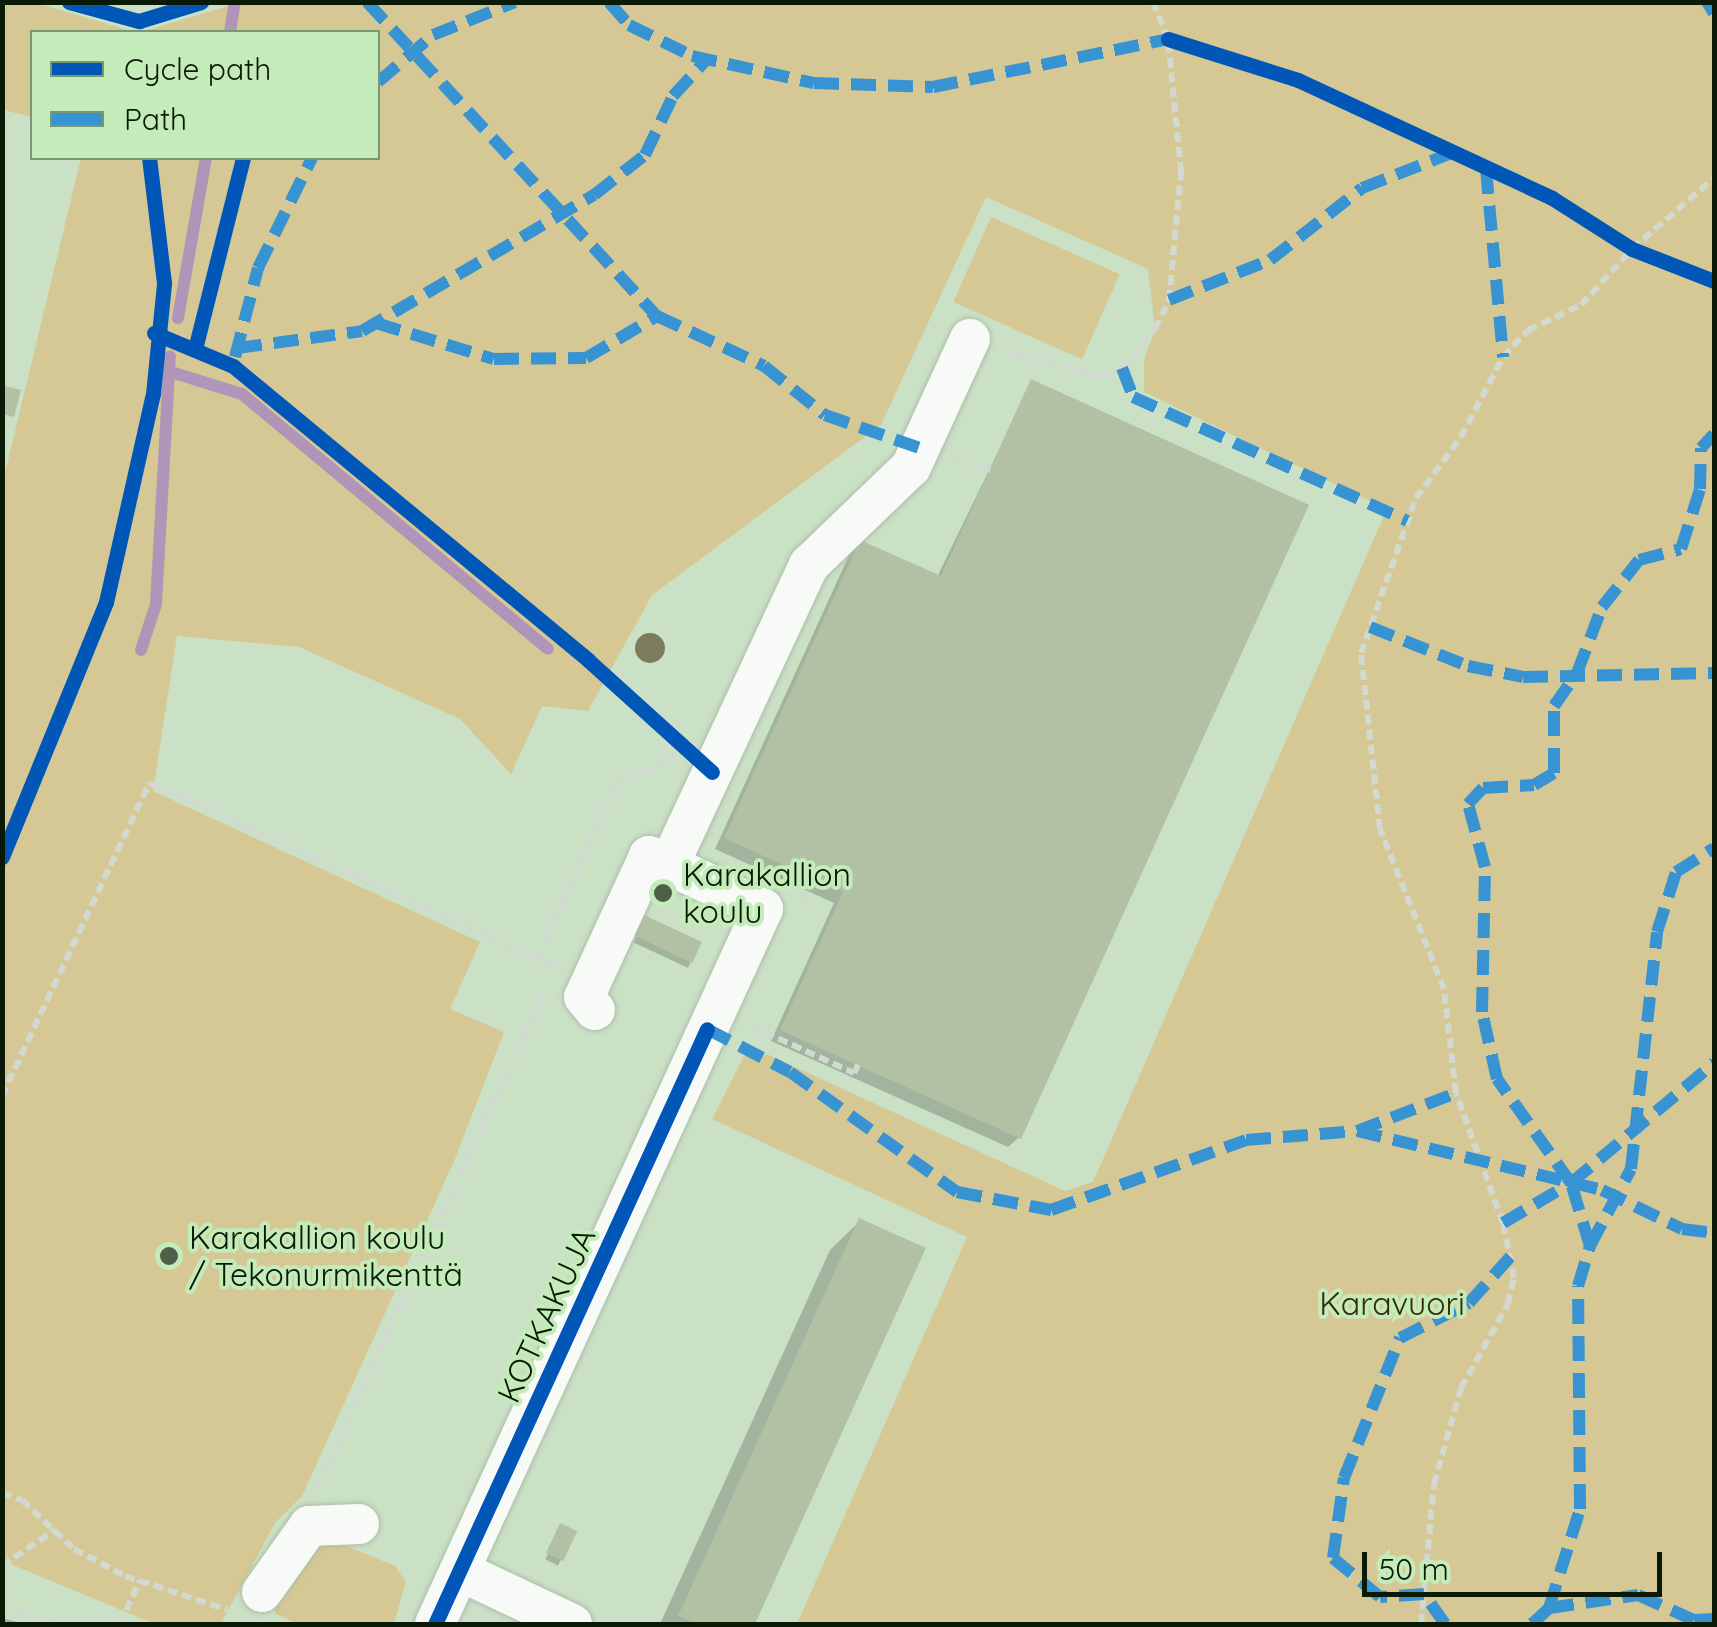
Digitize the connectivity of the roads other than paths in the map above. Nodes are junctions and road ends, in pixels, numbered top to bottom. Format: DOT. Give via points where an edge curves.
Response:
graph roads {
  1 [pos="970,339"];
  2 [pos="669,866"];
  3 [pos="580,986"];
  4 [pos="359,1524"];
  5 [pos="460,1571"];
  6 [pos="246,1602"];
  7 [pos="435,1624"];
  8 [pos="572,1624"];
  1 -- 2 [label="street" via="911,468 809,565 700,761"];
  2 -- 3 [label="street" via="649,856"];
  2 -- 5 [label="street, KOTKAKUJA" via="763,909 726,1026"];
  4 -- 6 [label="street" via="309,1526"];
  5 -- 7 [label="street, KOTKAKUJA"];
  5 -- 8 [label="street"];
}
